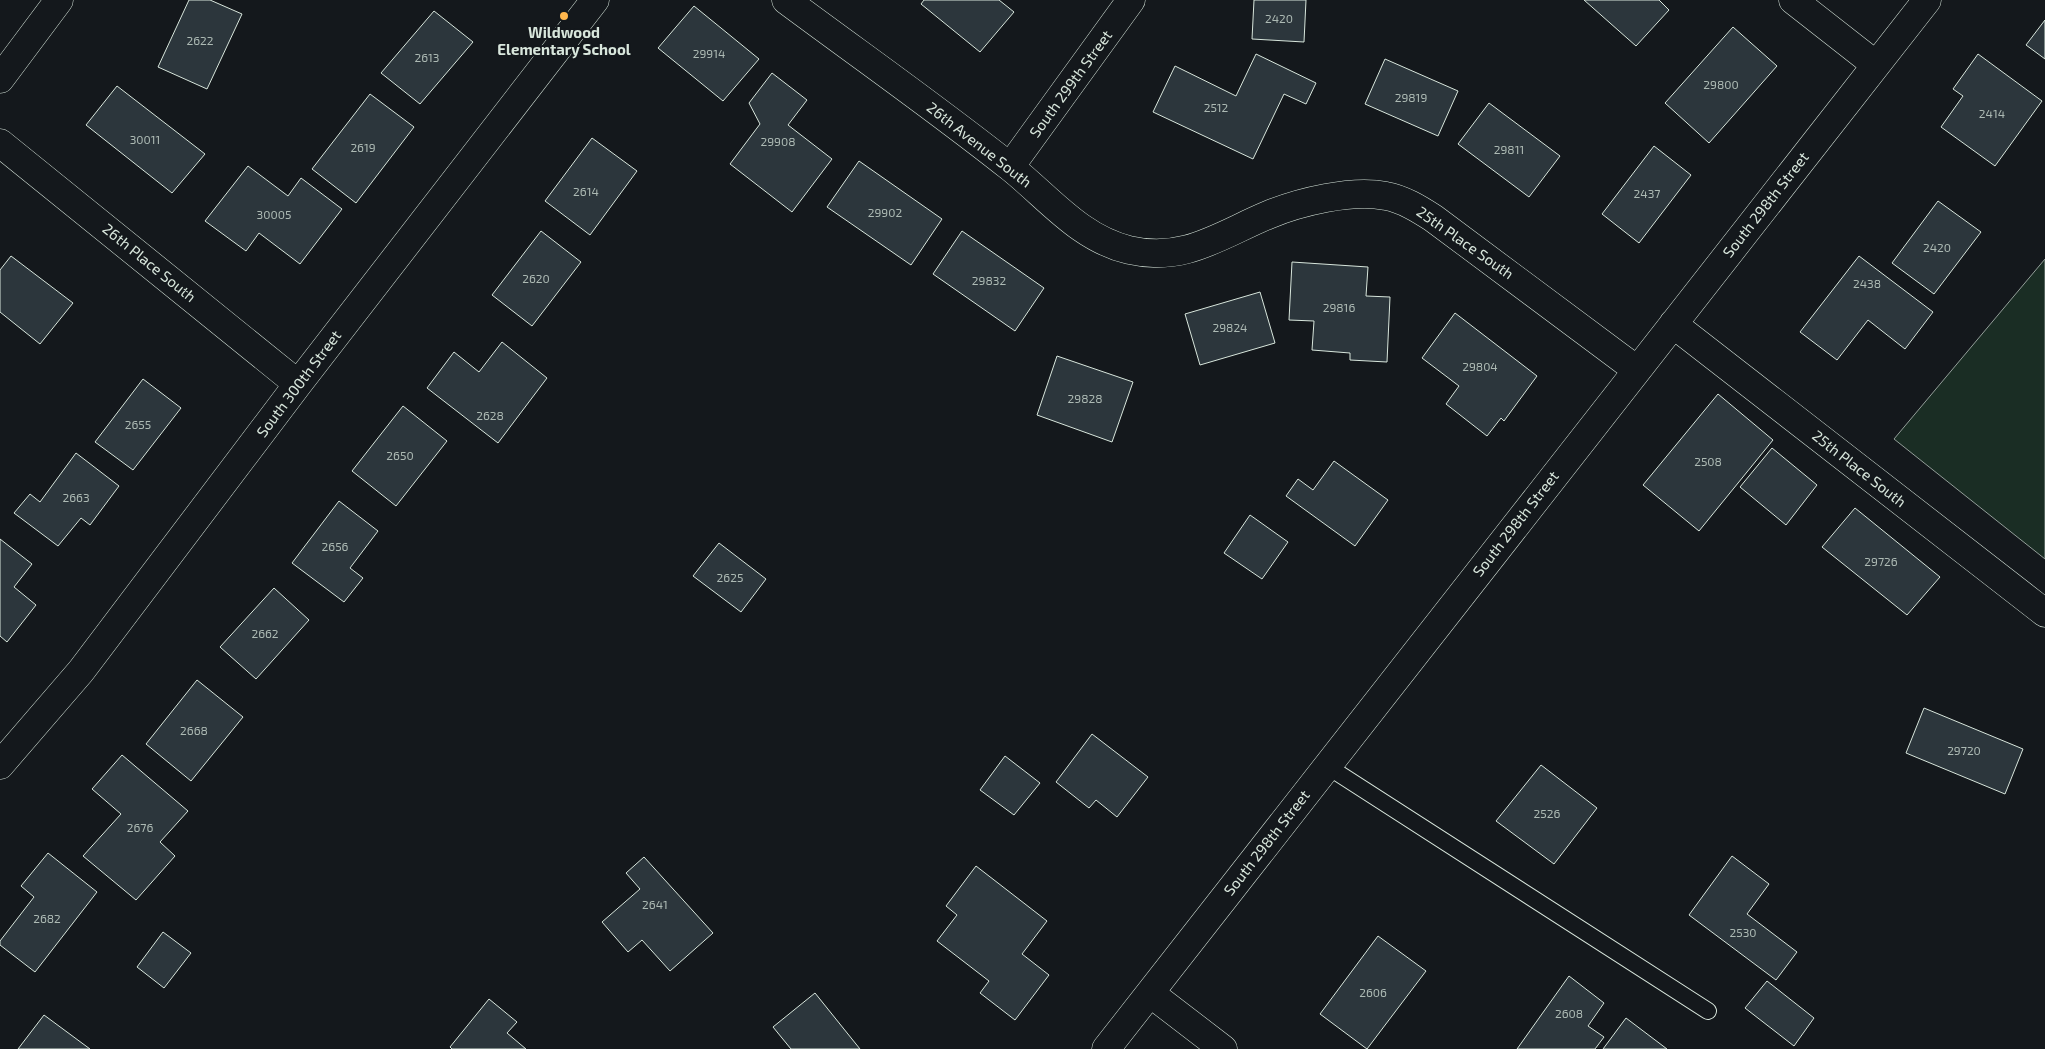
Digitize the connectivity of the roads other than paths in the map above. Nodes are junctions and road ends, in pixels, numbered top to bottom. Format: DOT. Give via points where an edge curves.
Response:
graph roads {
  1 [pos="59,0"];
  2 [pos="594,0"];
  3 [pos="786,0"];
  4 [pos="1131,0"];
  5 [pos="1792,0"];
  6 [pos="1927,0"];
  7 [pos="1876,65"];
  8 [pos="0,79"];
  9 [pos="0,143"];
  10 [pos="1010,167"];
  11 [pos="1186,250"];
  12 [pos="1673,324"];
  13 [pos="1636,370"];
  14 [pos="298,384"];
  15 [pos="2045,613"];
  16 [pos="0,765"];
  17 [pos="1327,766"];
  18 [pos="1150,994"];
  19 [pos="1708,1010"];
  20 [pos="1106,1049"];
  21 [pos="1223,1049"];
  1 -- 8 [label="street"];
  2 -- 14 [label="street, South 300th Street"];
  3 -- 10 [label="street, 26th Avenue South"];
  4 -- 10 [label="street, South 299th Street"];
  5 -- 7 [label="street"];
  6 -- 7 [label="street, South 298th Street"];
  7 -- 12 [label="street, South 298th Street"];
  9 -- 14 [label="street, 26th Place South"];
  10 -- 11 [label="street, 26th Avenue South" via="1066,217 1108,244 1146,253"];
  11 -- 13 [label="street, 25th Place South" via="1206,245 1294,206 1358,194 1386,196 1407,203 1433,218"];
  12 -- 13 [label="street, South 298th Street"];
  12 -- 15 [label="street, 25th Place South"];
  13 -- 17 [label="street, South 298th Street"];
  14 -- 16 [label="street, South 300th Street" via="81,671"];
  17 -- 18 [label="street, South 298th Street"];
  17 -- 19 [label="lane"];
  18 -- 20 [label="street, South 298th Street"];
  18 -- 21 [label="street"];
}
